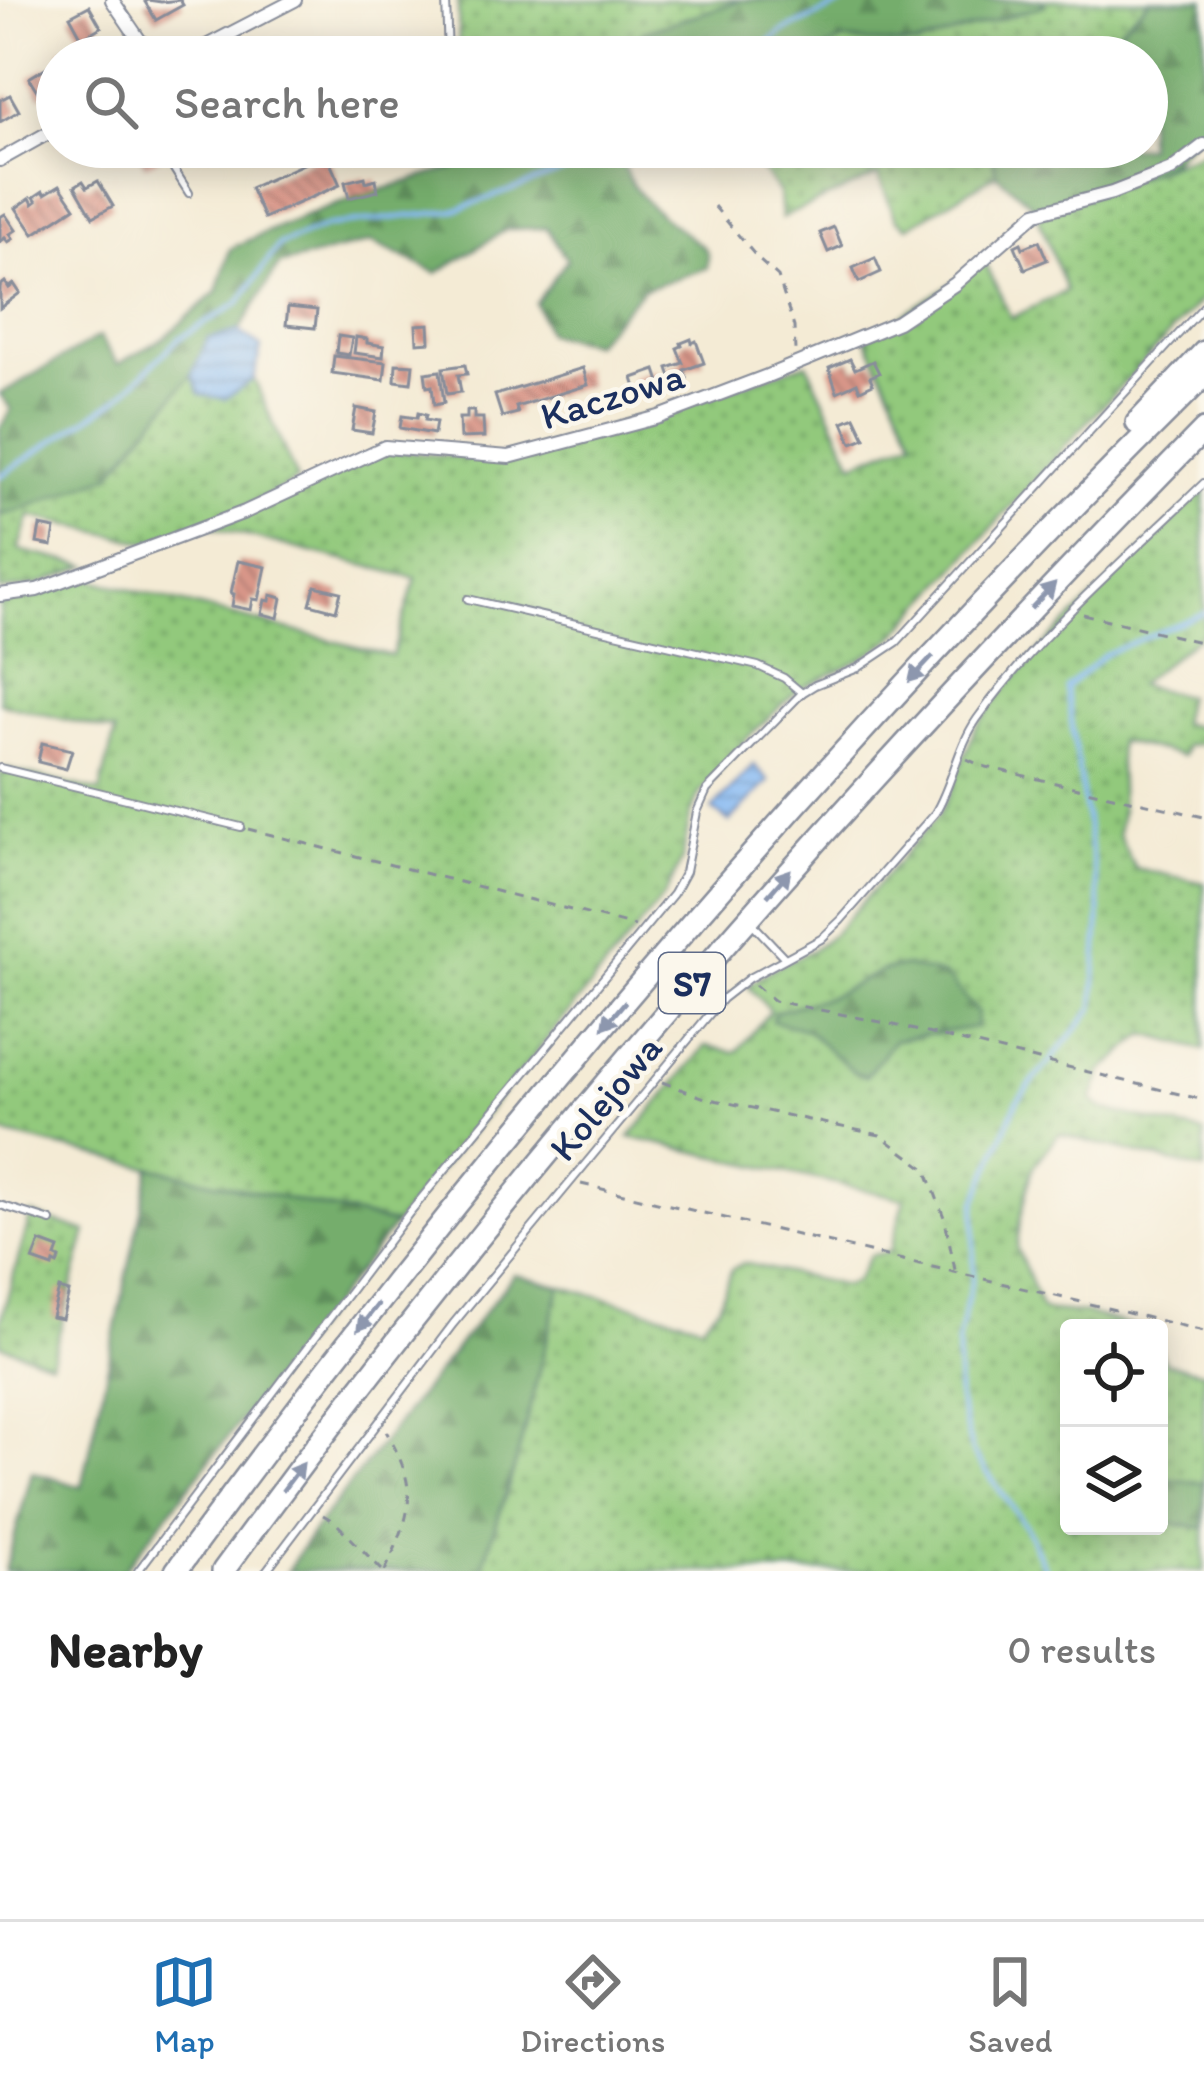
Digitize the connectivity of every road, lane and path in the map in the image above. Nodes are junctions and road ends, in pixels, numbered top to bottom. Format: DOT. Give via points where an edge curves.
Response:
graph roads {
  1 [pos="112,0"];
  2 [pos="295,0"];
  3 [pos="446,0"];
  4 [pos="137,36"];
  5 [pos="226,36"];
  6 [pos="447,36"];
  7 [pos="36,140"];
  8 [pos="1204,145"];
  9 [pos="0,160"];
  10 [pos="173,168"];
  11 [pos="189,194"];
  12 [pos="714,206"];
  13 [pos="1204,306"];
  14 [pos="1204,352"];
  15 [pos="795,365"];
  16 [pos="1204,376"];
  17 [pos="1204,430"];
  18 [pos="1204,482"];
  19 [pos="1030,554"];
  20 [pos="0,595"];
  21 [pos="468,598"];
  22 [pos="1072,612"];
  23 [pos="1204,643"];
  24 [pos="802,693"];
  25 [pos="959,755"];
  26 [pos="0,767"];
  27 [pos="1204,817"];
  28 [pos="241,827"];
  29 [pos="748,919"];
  30 [pos="645,928"];
  31 [pos="785,958"];
  32 [pos="749,977"];
  33 [pos="655,1079"];
  34 [pos="1204,1100"];
  35 [pos="570,1181"];
  36 [pos="0,1205"];
  37 [pos="51,1221"];
  38 [pos="955,1271"];
  39 [pos="1204,1331"];
  40 [pos="380,1419"];
  41 [pos="312,1509"];
  42 [pos="138,1571"];
  43 [pos="176,1571"];
  44 [pos="223,1571"];
  45 [pos="266,1571"];
  46 [pos="384,1571"];
  1 -- 4 [label="street"];
  2 -- 5 [label="street"];
  3 -- 6 [label="lane"];
  7 -- 9 [label="street"];
  8 -- 15 [label="street, Kaczowa" via="1172,170 1036,213 931,302"];
  10 -- 11 [label="lane"];
  12 -- 15 [label="path" via="778,277 794,327"];
  13 -- 24 [label="lane" via="897,642"];
  14 -- 19 [label="highway" via="1099,464"];
  15 -- 20 [label="street, Kaczowa" via="659,417 509,457 385,447 224,520 38,590"];
  16 -- 19 [label="highway, S7"];
  29 -- 17 [label="highway, S7, one-way" via="956,687"];
  18 -- 22 [label="lane, Kolejowa"];
  19 -- 43 [label="highway, S7, one-way" via="593,1040"];
  21 -- 24 [label="lane" via="758,666"];
  22 -- 23 [label="path"];
  22 -- 25 [label="lane, Kolejowa" via="974,723"];
  24 -- 30 [label="lane" via="707,790 685,872"];
  25 -- 27 [label="path"];
  25 -- 31 [label="lane, Kolejowa" via="935,813 831,930"];
  26 -- 28 [label="lane"];
  28 -- 30 [label="path"];
  29 -- 31 [label="lane"];
  44 -- 29 [label="highway, S7, one-way" via="464,1258"];
  30 -- 42 [label="lane" via="410,1212"];
  31 -- 32 [label="lane, Kolejowa"];
  32 -- 33 [label="lane, Kolejowa"];
  32 -- 34 [label="path" via="774,1000"];
  33 -- 35 [label="lane, Kolejowa"];
  33 -- 38 [label="path" via="705,1098 880,1136 926,1169"];
  35 -- 38 [label="path"];
  35 -- 40 [label="lane, Kolejowa"];
  36 -- 37 [label="lane"];
  38 -- 39 [label="path"];
  40 -- 41 [label="lane, Kolejowa"];
  40 -- 46 [label="path" via="403,1469 410,1512"];
  41 -- 45 [label="lane, Kolejowa"];
  41 -- 46 [label="path"];
}
